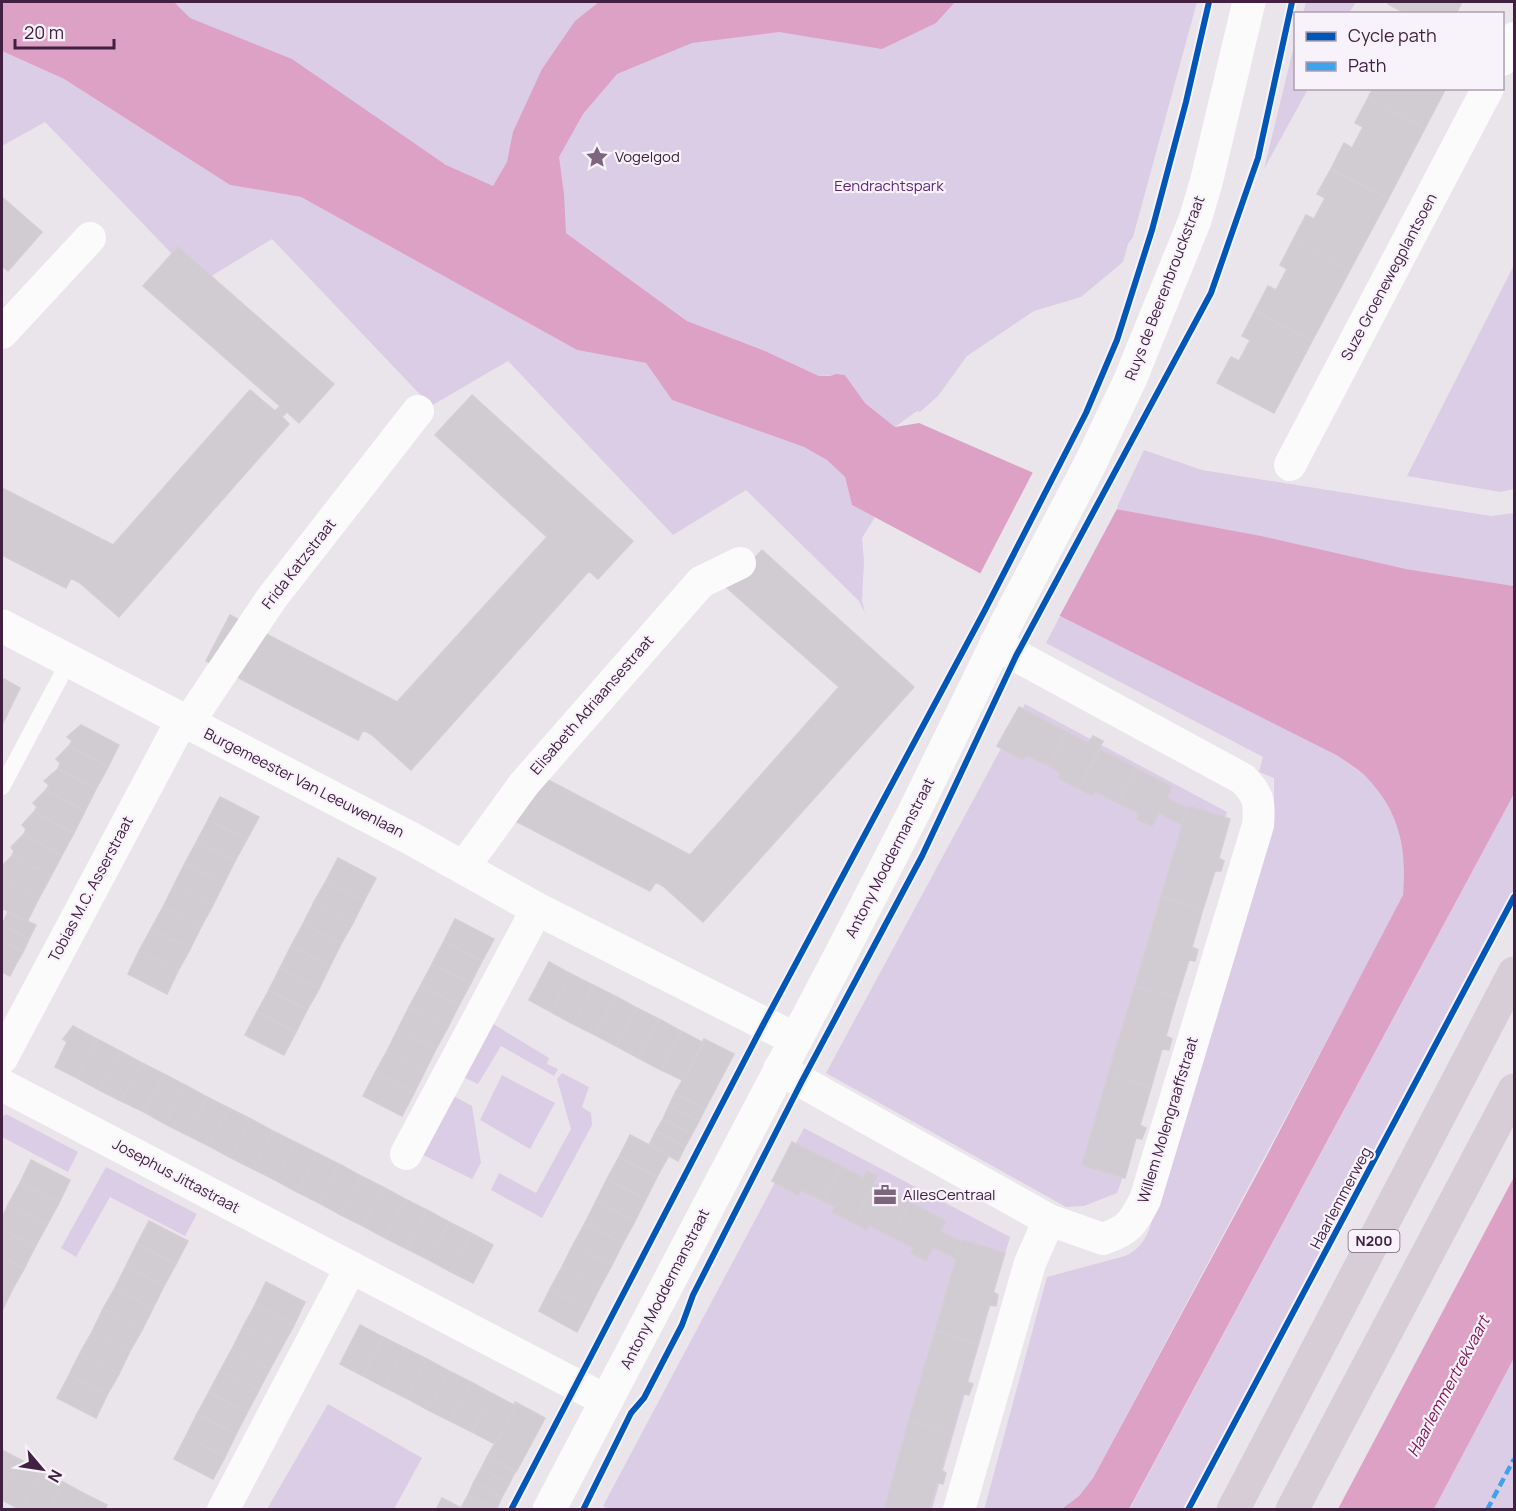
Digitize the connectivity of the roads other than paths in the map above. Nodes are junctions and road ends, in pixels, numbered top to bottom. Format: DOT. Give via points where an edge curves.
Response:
graph roads {
  1 [pos="1249,2"];
  2 [pos="1515,38"];
  3 [pos="1504,58"];
  4 [pos="1487,90"];
  5 [pos="90,237"];
  6 [pos="2,333"];
  7 [pos="418,411"];
  8 [pos="1290,465"];
  9 [pos="740,563"];
  10 [pos="2,626"];
  11 [pos="1001,633"];
  12 [pos="69,661"];
  13 [pos="185,721"];
  14 [pos="2,787"];
  15 [pos="463,868"];
  16 [pos="537,909"];
  17 [pos="1515,973"];
  18 [pos="795,1039"];
  19 [pos="2,1058"];
  20 [pos="779,1069"];
  21 [pos="2,1085"];
  22 [pos="1515,1090"];
  23 [pos="406,1154"];
  24 [pos="1049,1220"];
  25 [pos="351,1267"];
  26 [pos="607,1401"];
  27 [pos="223,1509"];
  28 [pos="550,1509"];
  29 [pos="959,1509"];
  30 [pos="1233,1509"];
  31 [pos="1292,1509"];
  1 -- 11 [label="street, Ruys de Beerenbrouckstraat" via="1195,220 1130,380"];
  2 -- 3 [label="street"];
  4 -- 8 [label="street, Suze Groenewegplantsoen"];
  5 -- 6 [label="street"];
  7 -- 13 [label="street, Frida Katzstraat" via="271,599"];
  9 -- 15 [label="street, Elisabeth Adriaansestraat" via="701,582 524,784"];
  10 -- 12 [label="street, Burgemeester Van Leeuwenlaan"];
  11 -- 18 [label="street, Antony Moddermanstraat" via="913,814"];
  11 -- 24 [label="street, Willem Molengraaffstraat" via="1243,779 1255,791 1260,807 1258,825 1145,1200 1123,1232 1103,1239"];
  12 -- 13 [label="street, Burgemeester Van Leeuwenlaan"];
  12 -- 14 [label="lane"];
  13 -- 15 [label="street, Burgemeester Van Leeuwenlaan"];
  13 -- 19 [label="street, Tobias M.C. Asserstraat"];
  15 -- 16 [label="street, Burgemeester Van Leeuwenlaan"];
  16 -- 18 [label="street, Burgemeester Van Leeuwenlaan"];
  16 -- 23 [label="street"];
  17 -- 30 [label="main road, N200"];
  18 -- 20 [label="street, Antony Moddermanstraat"];
  20 -- 24 [label="street"];
  20 -- 26 [label="street, Antony Moddermanstraat"];
  21 -- 25 [label="street, Josephus Jittastraat"];
  22 -- 31 [label="main road"];
  24 -- 29 [label="street" via="1030,1263"];
  25 -- 26 [label="street, Josephus Jittastraat"];
  25 -- 27 [label="street"];
  26 -- 28 [label="street, Antony Moddermanstraat"];
}
